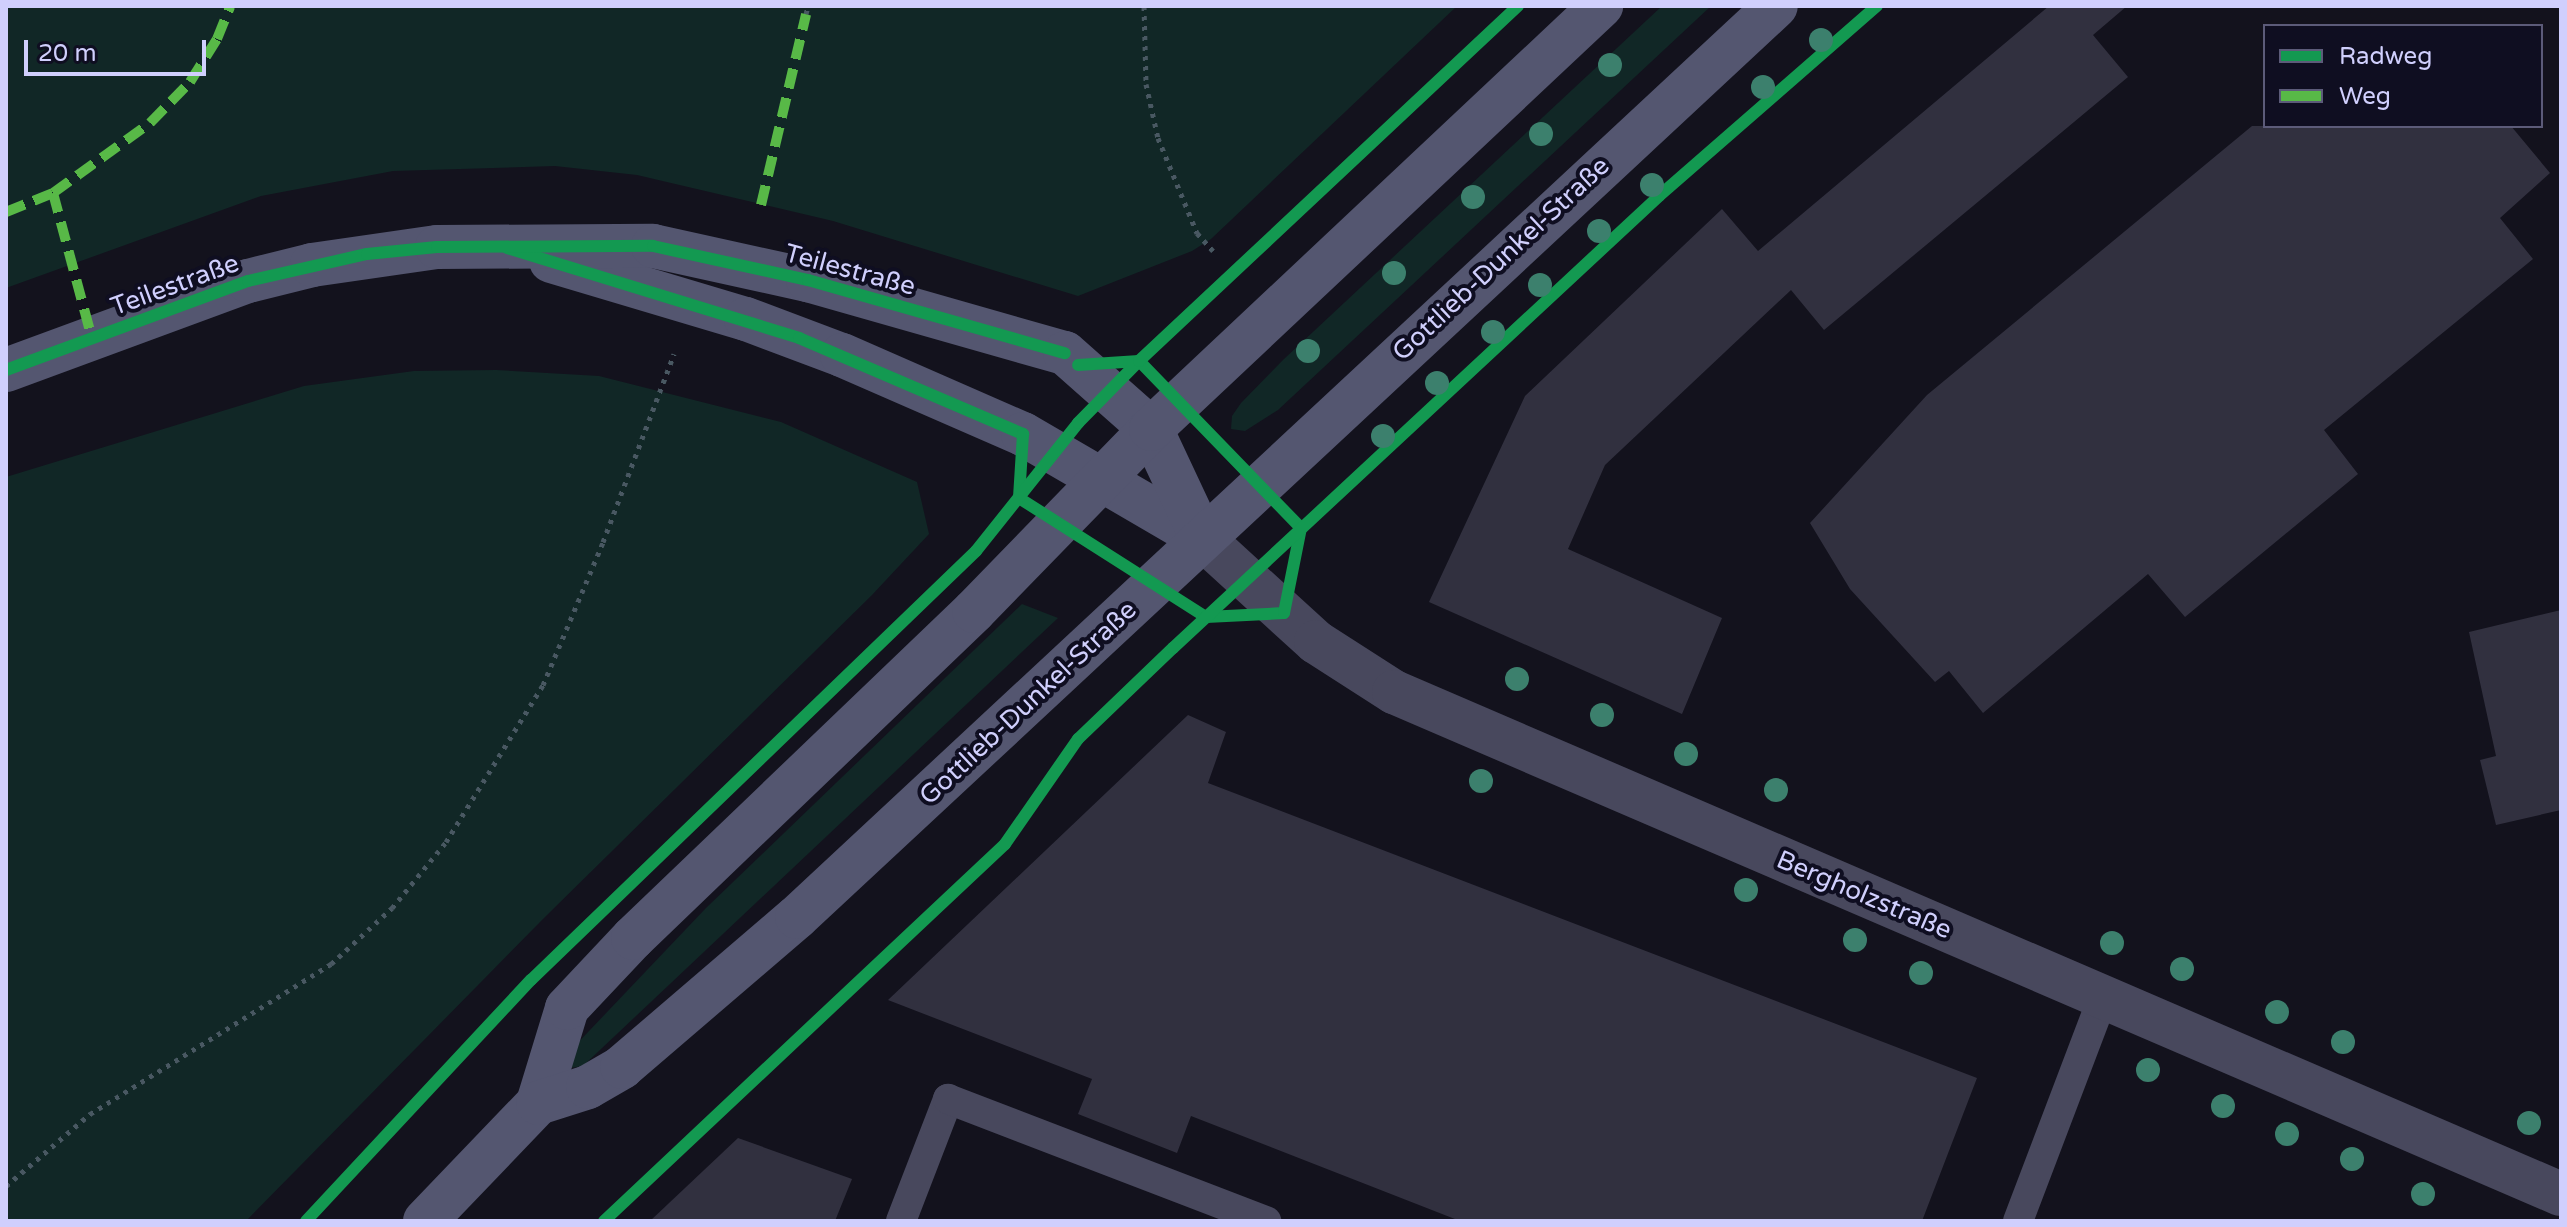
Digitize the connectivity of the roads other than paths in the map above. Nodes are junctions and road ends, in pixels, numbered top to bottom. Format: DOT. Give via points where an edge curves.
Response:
graph roads {
  1 [pos="1601,6"];
  2 [pos="1776,6"];
  3 [pos="507,248"];
  4 [pos="6,370"];
  5 [pos="1151,429"];
  6 [pos="1102,480"];
  7 [pos="1202,538"];
  8 [pos="2103,997"];
  9 [pos="538,1103"];
  10 [pos="2561,1194"];
  11 [pos="425,1221"];
  12 [pos="901,1221"];
  13 [pos="1266,1221"];
  14 [pos="2018,1221"];
  1 -- 5 [label="street, Gottlieb-Dunkel-Straße"];
  2 -- 7 [label="street, Gottlieb-Dunkel-Straße"];
  3 -- 4 [label="street, Teilestraße" via="437,247 312,265 248,281"];
  3 -- 5 [label="street, Teilestraße" via="653,246 808,280 1065,353"];
  3 -- 6 [label="street, Teilestraße" via="799,338 1023,434"];
  5 -- 6 [label="street, Gottlieb-Dunkel-Straße"];
  5 -- 7 [label="street, Teilestraße"];
  6 -- 7 [label="street, Teilestraße"];
  6 -- 9 [label="street, Gottlieb-Dunkel-Straße" via="567,1008"];
  7 -- 8 [label="street, Bergholzstraße" via="1316,642 1394,692"];
  7 -- 9 [label="street, Gottlieb-Dunkel-Straße" via="909,816 622,1067 588,1087"];
  8 -- 10 [label="street, Bergholzstraße"];
  8 -- 14 [label="lane"];
  9 -- 11 [label="street, Gottlieb-Dunkel-Straße"];
  12 -- 13 [label="lane" via="948,1099"];
}
